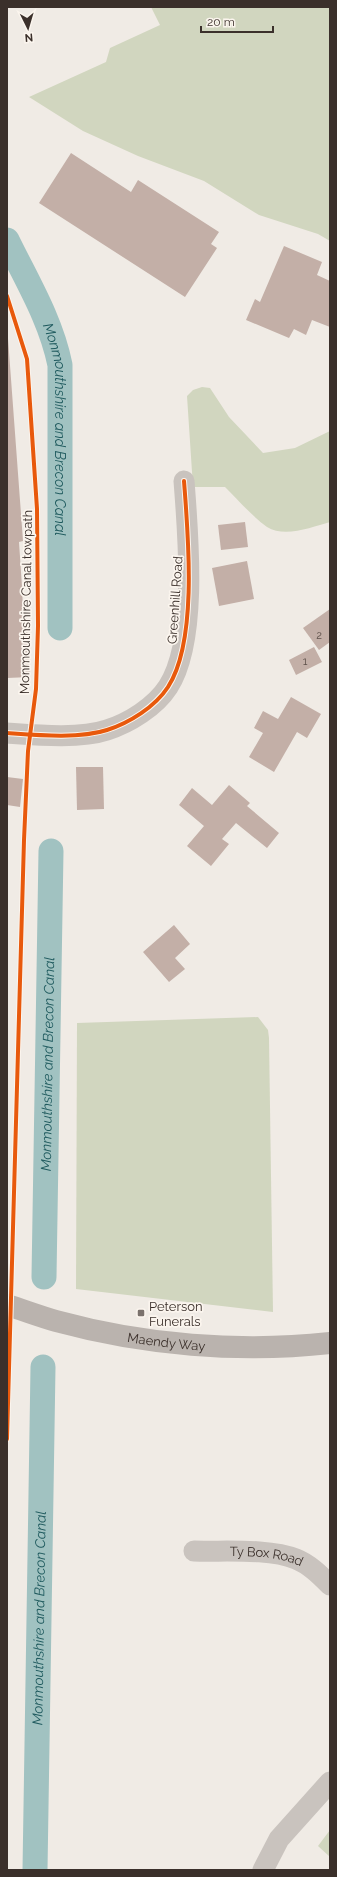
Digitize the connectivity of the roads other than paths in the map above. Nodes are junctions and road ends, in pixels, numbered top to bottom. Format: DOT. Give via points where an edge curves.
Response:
graph roads {
  1 [pos="184,480"];
  2 [pos="7,734"];
  3 [pos="7,1305"];
  4 [pos="330,1343"];
  5 [pos="194,1551"];
  6 [pos="330,1585"];
  7 [pos="330,1782"];
  8 [pos="263,1870"];
  1 -- 2 [label="street, Greenhill Road" via="189,545 188,596 180,656 168,687 160,698 144,711 106,730 81,734"];
  3 -- 4 [label="street, Maendy Way" via="56,1321 115,1334 209,1347"];
  5 -- 6 [label="street, Ty Box Road" via="264,1552 295,1559 316,1571"];
  7 -- 8 [label="street" via="279,1839"];
}
